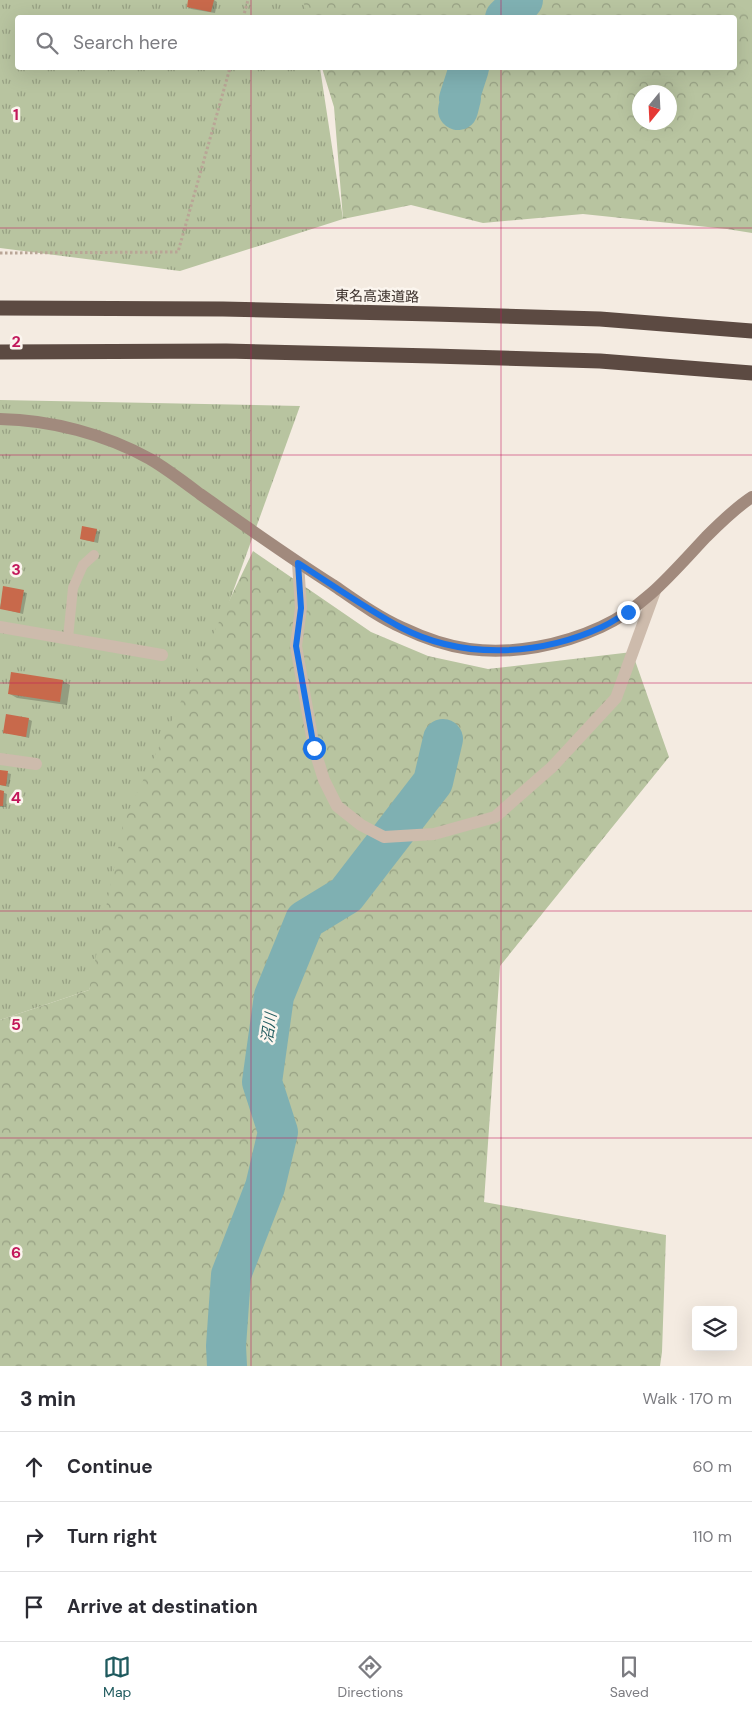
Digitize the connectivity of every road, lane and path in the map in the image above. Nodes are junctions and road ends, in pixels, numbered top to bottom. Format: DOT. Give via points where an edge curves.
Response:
graph roads {
  1 [pos="248,0"];
  2 [pos="245,15"];
  3 [pos="229,70"];
  4 [pos="0,253"];
  5 [pos="0,308"];
  6 [pos="752,331"];
  7 [pos="0,352"];
  8 [pos="752,373"];
  9 [pos="0,419"];
  10 [pos="752,497"];
  11 [pos="94,555"];
  12 [pos="298,563"];
  13 [pos="655,591"];
  14 [pos="0,627"];
  15 [pos="68,638"];
  16 [pos="162,655"];
  17 [pos="0,759"];
  18 [pos="36,764"];
  1 -- 2 [label="path"];
  3 -- 4 [label="path" via="178,252"];
  5 -- 6 [label="highway, 東名高速道路" via="472,315 600,319"];
  7 -- 8 [label="highway" via="226,351 433,356 600,361"];
  9 -- 12 [label="street" via="56,425 105,438 150,459"];
  10 -- 13 [label="street" via="721,522"];
  11 -- 15 [label="lane" via="83,565 73,588"];
  12 -- 13 [label="street" via="402,628 435,641 469,649 501,651 571,638 628,612"];
  12 -- 13 [label="street" via="301,608 296,646 314,748 324,780 337,806 361,825 384,837 434,834 495,816 552,767 616,698"];
  14 -- 15 [label="street"];
  15 -- 16 [label="street"];
  17 -- 18 [label="street"];
}
